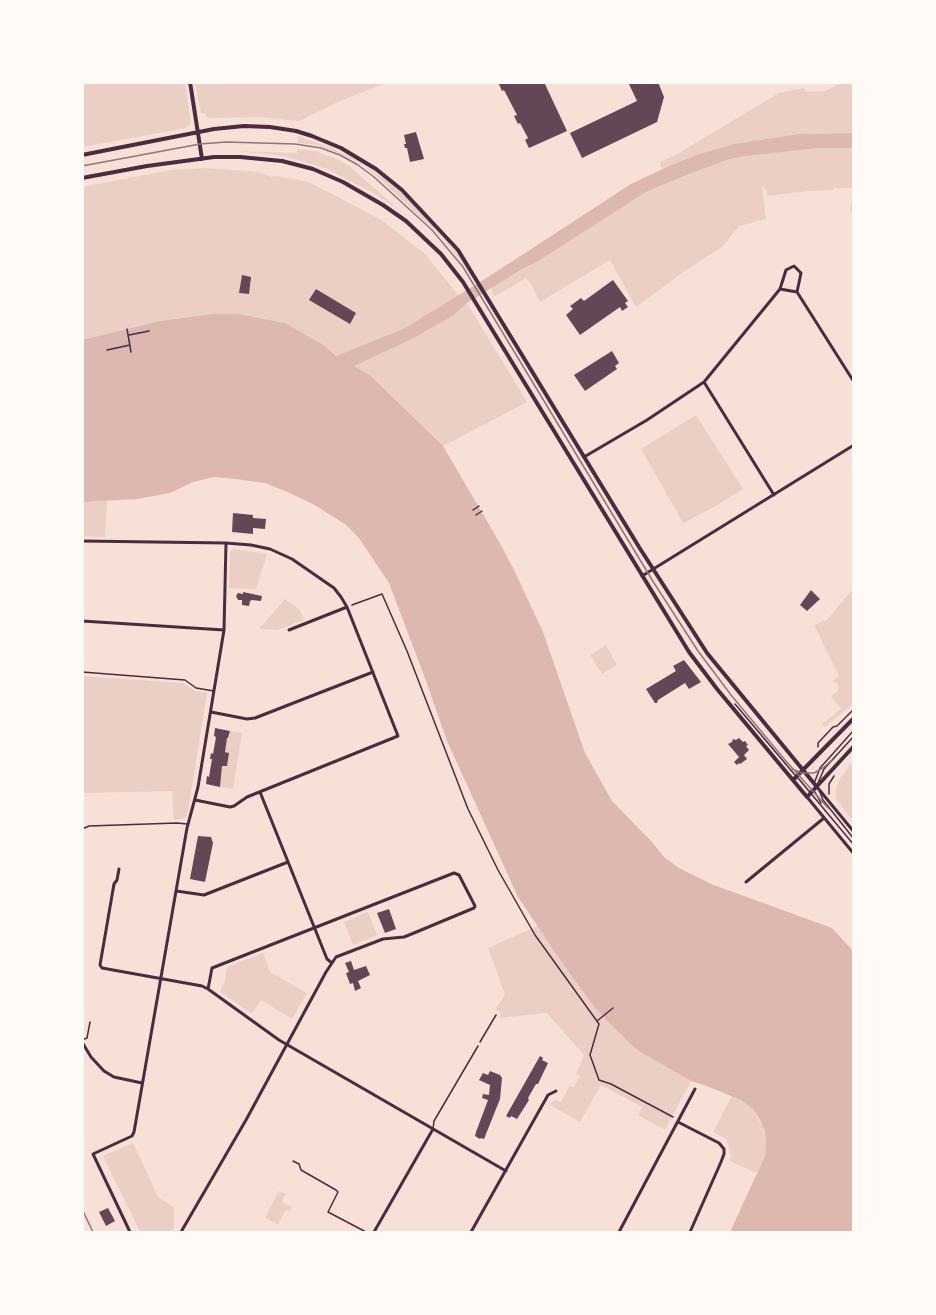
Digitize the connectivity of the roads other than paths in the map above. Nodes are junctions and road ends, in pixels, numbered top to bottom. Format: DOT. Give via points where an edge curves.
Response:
graph roads {
  1 [pos="190,82"];
  2 [pos="198,134"];
  3 [pos="82,155"];
  4 [pos="202,159"];
  5 [pos="82,178"];
  6 [pos="780,289"];
  7 [pos="797,292"];
  8 [pos="704,382"];
  9 [pos="854,382"];
  10 [pos="854,445"];
  11 [pos="584,458"];
  12 [pos="774,495"];
  13 [pos="82,541"];
  14 [pos="226,543"];
  15 [pos="654,570"];
  16 [pos="642,576"];
  17 [pos="347,607"];
  18 [pos="82,621"];
  19 [pos="224,630"];
  20 [pos="289,630"];
  21 [pos="82,672"];
  22 [pos="373,672"];
  23 [pos="214,691"];
  24 [pos="735,704"];
  25 [pos="211,712"];
  26 [pos="854,717"];
  27 [pos="854,730"];
  28 [pos="854,736"];
  29 [pos="854,747"];
  30 [pos="802,770"];
  31 [pos="795,778"];
  32 [pos="814,789"];
  33 [pos="260,792"];
  34 [pos="195,801"];
  35 [pos="823,807"];
  36 [pos="824,818"];
  37 [pos="188,825"];
  38 [pos="82,829"];
  39 [pos="854,832"];
  40 [pos="854,839"];
  41 [pos="854,845"];
  42 [pos="854,854"];
  43 [pos="288,862"];
  44 [pos="119,869"];
  45 [pos="746,882"];
  46 [pos="176,891"];
  47 [pos="314,927"];
  48 [pos="332,963"];
  49 [pos="160,979"];
  50 [pos="208,989"];
  51 [pos="90,1022"];
  52 [pos="82,1041"];
  53 [pos="287,1045"];
  54 [pos="478,1046"];
  55 [pos="142,1083"];
  56 [pos="695,1089"];
  57 [pos="556,1091"];
  58 [pos="678,1122"];
  59 [pos="433,1129"];
  60 [pos="293,1161"];
  61 [pos="506,1171"];
  62 [pos="130,1233"];
  63 [pos="181,1233"];
  64 [pos="366,1233"];
  65 [pos="374,1233"];
  66 [pos="471,1233"];
  67 [pos="619,1233"];
  68 [pos="690,1233"];
  1 -- 2 [label="main road"];
  2 -- 3 [label="main road"];
  2 -- 4 [label="main road"];
  2 -- 11 [label="main road" via="244,126 290,130 341,148 402,190 458,250"];
  4 -- 5 [label="main road"];
  4 -- 16 [label="main road" via="240,157 313,169 374,199 406,221 441,254 474,299"];
  6 -- 7 [label="street"];
  6 -- 7 [label="street" via="786,270 794,266 801,273"];
  6 -- 8 [label="street"];
  7 -- 9 [label="street"];
  8 -- 11 [label="street"];
  8 -- 12 [label="street"];
  10 -- 12 [label="street"];
  11 -- 15 [label="main road"];
  12 -- 15 [label="street"];
  13 -- 14 [label="street"];
  14 -- 17 [label="street" via="270,549 292,559 334,588"];
  14 -- 19 [label="street"];
  15 -- 16 [label="street"];
  15 -- 30 [label="main road" via="707,653"];
  16 -- 31 [label="main road" via="700,667"];
  17 -- 20 [label="street"];
  17 -- 22 [label="street"];
  18 -- 19 [label="street"];
  19 -- 23 [label="street"];
  21 -- 23 [label="lane" via="185,680 196,688"];
  22 -- 25 [label="street" via="255,718"];
  22 -- 33 [label="street" via="398,736"];
  23 -- 25 [label="street"];
  24 -- 31 [label="lane"];
  25 -- 34 [label="street"];
  26 -- 30 [label="main road"];
  27 -- 32 [label="lane" via="820,768"];
  28 -- 32 [label="lane" via="823,770"];
  29 -- 32 [label="main road"];
  30 -- 31 [label="main road"];
  30 -- 32 [label="main road"];
  31 -- 32 [label="main road"];
  32 -- 35 [label="lane"];
  32 -- 35 [label="lane"];
  32 -- 36 [label="street"];
  32 -- 39 [label="street"];
  32 -- 40 [label="lane"];
  33 -- 34 [label="street" via="230,807"];
  33 -- 43 [label="street"];
  34 -- 37 [label="street"];
  35 -- 41 [label="lane"];
  36 -- 42 [label="street"];
  36 -- 45 [label="street"];
  37 -- 38 [label="lane" via="89,825"];
  37 -- 46 [label="street"];
  43 -- 46 [label="street" via="204,895"];
  43 -- 47 [label="street"];
  44 -- 49 [label="street" via="100,965"];
  46 -- 49 [label="street"];
  47 -- 48 [label="street"];
  47 -- 48 [label="street" via="454,873 459,875 475,906 404,937 379,940 336,957"];
  47 -- 50 [label="street" via="212,968"];
  48 -- 53 [label="street"];
  49 -- 50 [label="street"];
  49 -- 55 [label="street"];
  50 -- 53 [label="street"];
  51 -- 52 [label="lane" via="87,1038"];
  52 -- 55 [label="street" via="104,1071"];
  53 -- 59 [label="street"];
  53 -- 63 [label="street"];
  54 -- 59 [label="lane"];
  55 -- 62 [label="street" via="132,1136 93,1154"];
  56 -- 58 [label="street"];
  57 -- 61 [label="street" via="548,1095"];
  58 -- 67 [label="street"];
  58 -- 68 [label="street" via="724,1149"];
  59 -- 61 [label="street"];
  59 -- 65 [label="street"];
  60 -- 64 [label="lane" via="338,1192 328,1212"];
  61 -- 66 [label="street"];
}
